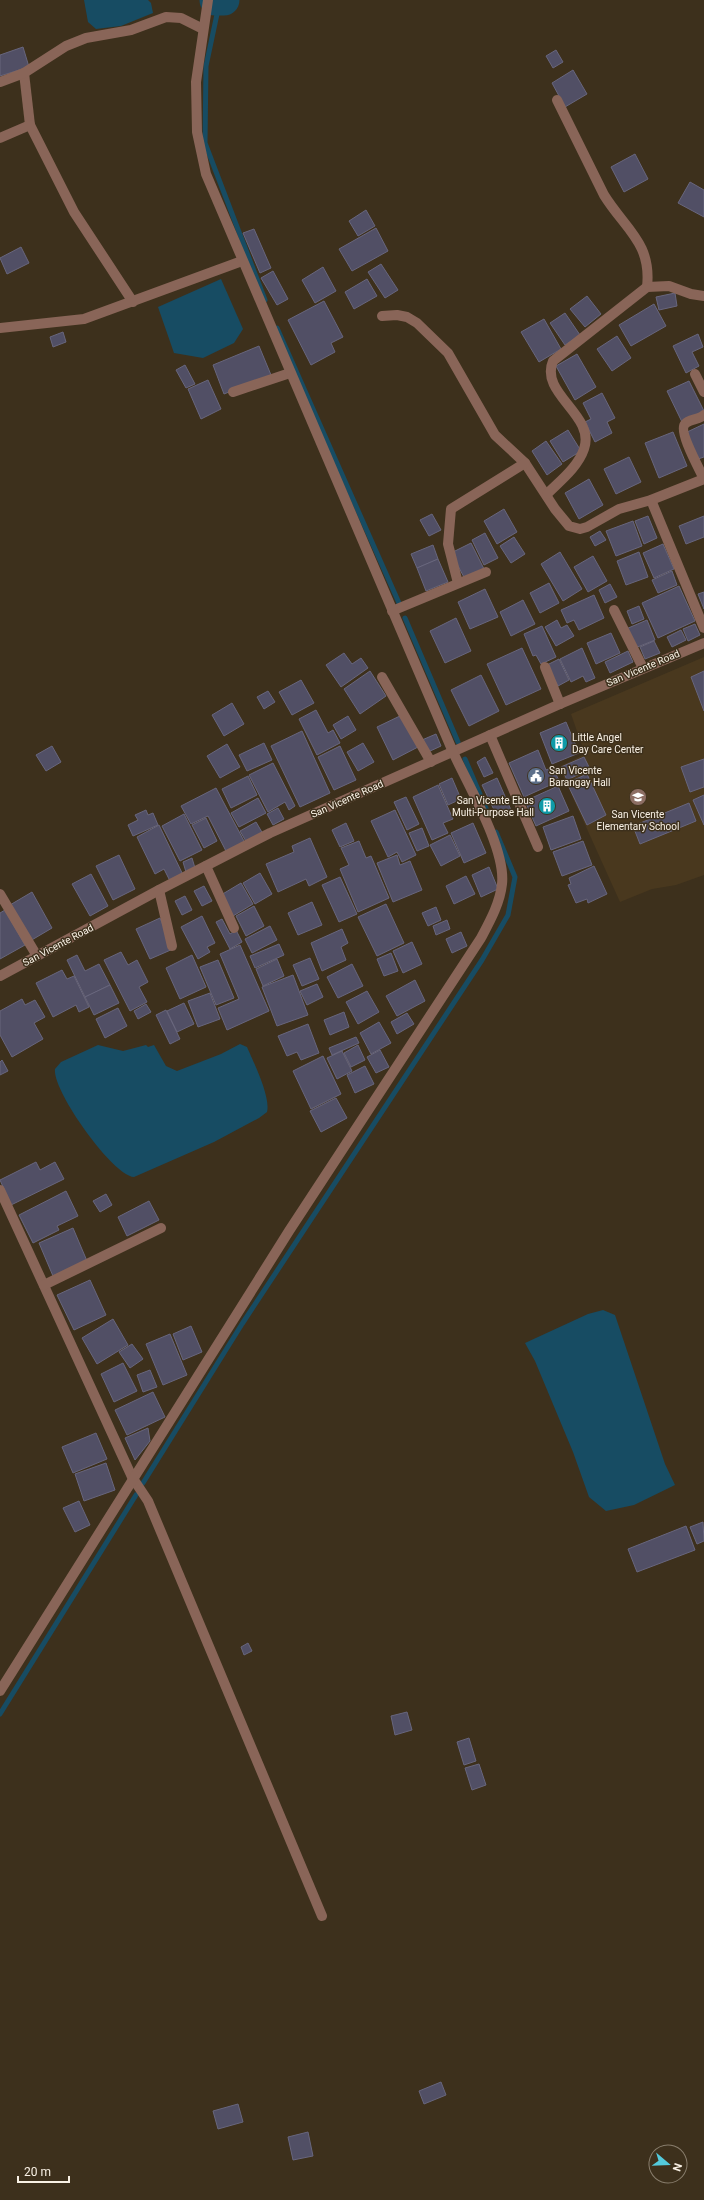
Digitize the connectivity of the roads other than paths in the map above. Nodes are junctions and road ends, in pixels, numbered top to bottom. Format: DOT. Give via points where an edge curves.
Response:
graph roads {
  1 [pos="207,4"];
  2 [pos="204,29"];
  3 [pos="24,73"];
  4 [pos="0,82"];
  5 [pos="557,100"];
  6 [pos="30,126"];
  7 [pos="0,138"];
  8 [pos="242,261"];
  9 [pos="647,287"];
  10 [pos="704,296"];
  11 [pos="134,302"];
  12 [pos="382,316"];
  13 [pos="0,328"];
  14 [pos="290,373"];
  15 [pos="695,374"];
  16 [pos="233,392"];
  17 [pos="704,392"];
  18 [pos="704,414"];
  19 [pos="525,463"];
  20 [pos="704,479"];
  21 [pos="547,494"];
  22 [pos="651,500"];
  23 [pos="486,572"];
  24 [pos="458,583"];
  25 [pos="614,610"];
  26 [pos="392,611"];
  27 [pos="704,628"];
  28 [pos="704,643"];
  29 [pos="545,667"];
  30 [pos="643,668"];
  31 [pos="382,677"];
  32 [pos="560,704"];
  33 [pos="490,735"];
  34 [pos="453,752"];
  35 [pos="431,762"];
  36 [pos="538,847"];
  37 [pos="206,866"];
  38 [pos="159,890"];
  39 [pos="0,894"];
  40 [pos="234,928"];
  41 [pos="172,946"];
  42 [pos="37,956"];
  43 [pos="0,976"];
  44 [pos="0,1190"];
  45 [pos="161,1228"];
  46 [pos="44,1284"];
  47 [pos="132,1477"];
  48 [pos="0,1691"];
  49 [pos="322,1916"];
  1 -- 2 [label="street"];
  2 -- 3 [label="street" via="181,18 166,17 131,30 86,38 66,46"];
  2 -- 8 [label="street" via="196,82 197,132 206,174"];
  3 -- 4 [label="street"];
  3 -- 6 [label="street"];
  5 -- 9 [label="street" via="604,195 640,241 647,267"];
  6 -- 7 [label="street"];
  6 -- 11 [label="street" via="74,212"];
  8 -- 11 [label="street"];
  8 -- 14 [label="street"];
  9 -- 10 [label="street" via="669,286"];
  9 -- 21 [label="street" via="553,361 550,375 552,381 576,414 585,439 584,449 575,466"];
  11 -- 13 [label="street" via="84,319"];
  12 -- 19 [label="street" via="407,317 417,323 448,353 495,435"];
  14 -- 16 [label="street"];
  14 -- 26 [label="street"];
  15 -- 17 [label="street"];
  18 -- 20 [label="street" via="685,423 683,427 684,437"];
  19 -- 21 [label="street"];
  19 -- 24 [label="street" via="451,509 448,544"];
  20 -- 22 [label="street"];
  21 -- 22 [label="street" via="564,522 580,529 618,509"];
  22 -- 27 [label="street"];
  23 -- 24 [label="street"];
  24 -- 26 [label="street"];
  25 -- 30 [label="street"];
  26 -- 34 [label="street"];
  28 -- 30 [label="street, San Vicente Road"];
  29 -- 32 [label="street"];
  30 -- 32 [label="street, San Vicente Road"];
  31 -- 35 [label="street"];
  32 -- 33 [label="street, San Vicente Road"];
  33 -- 34 [label="street, San Vicente Road"];
  33 -- 36 [label="street"];
  34 -- 35 [label="street, San Vicente Road"];
  34 -- 47 [label="street" via="482,813 500,859 502,884 491,919"];
  35 -- 37 [label="street, San Vicente Road" via="270,833"];
  37 -- 38 [label="street, San Vicente Road"];
  37 -- 40 [label="street"];
  38 -- 41 [label="street"];
  38 -- 42 [label="street, San Vicente Road"];
  39 -- 42 [label="street"];
  42 -- 43 [label="street, San Vicente Road"];
  44 -- 46 [label="street"];
  45 -- 46 [label="street"];
  46 -- 47 [label="street"];
  47 -- 48 [label="street"];
  47 -- 49 [label="street" via="148,1501"];
}
